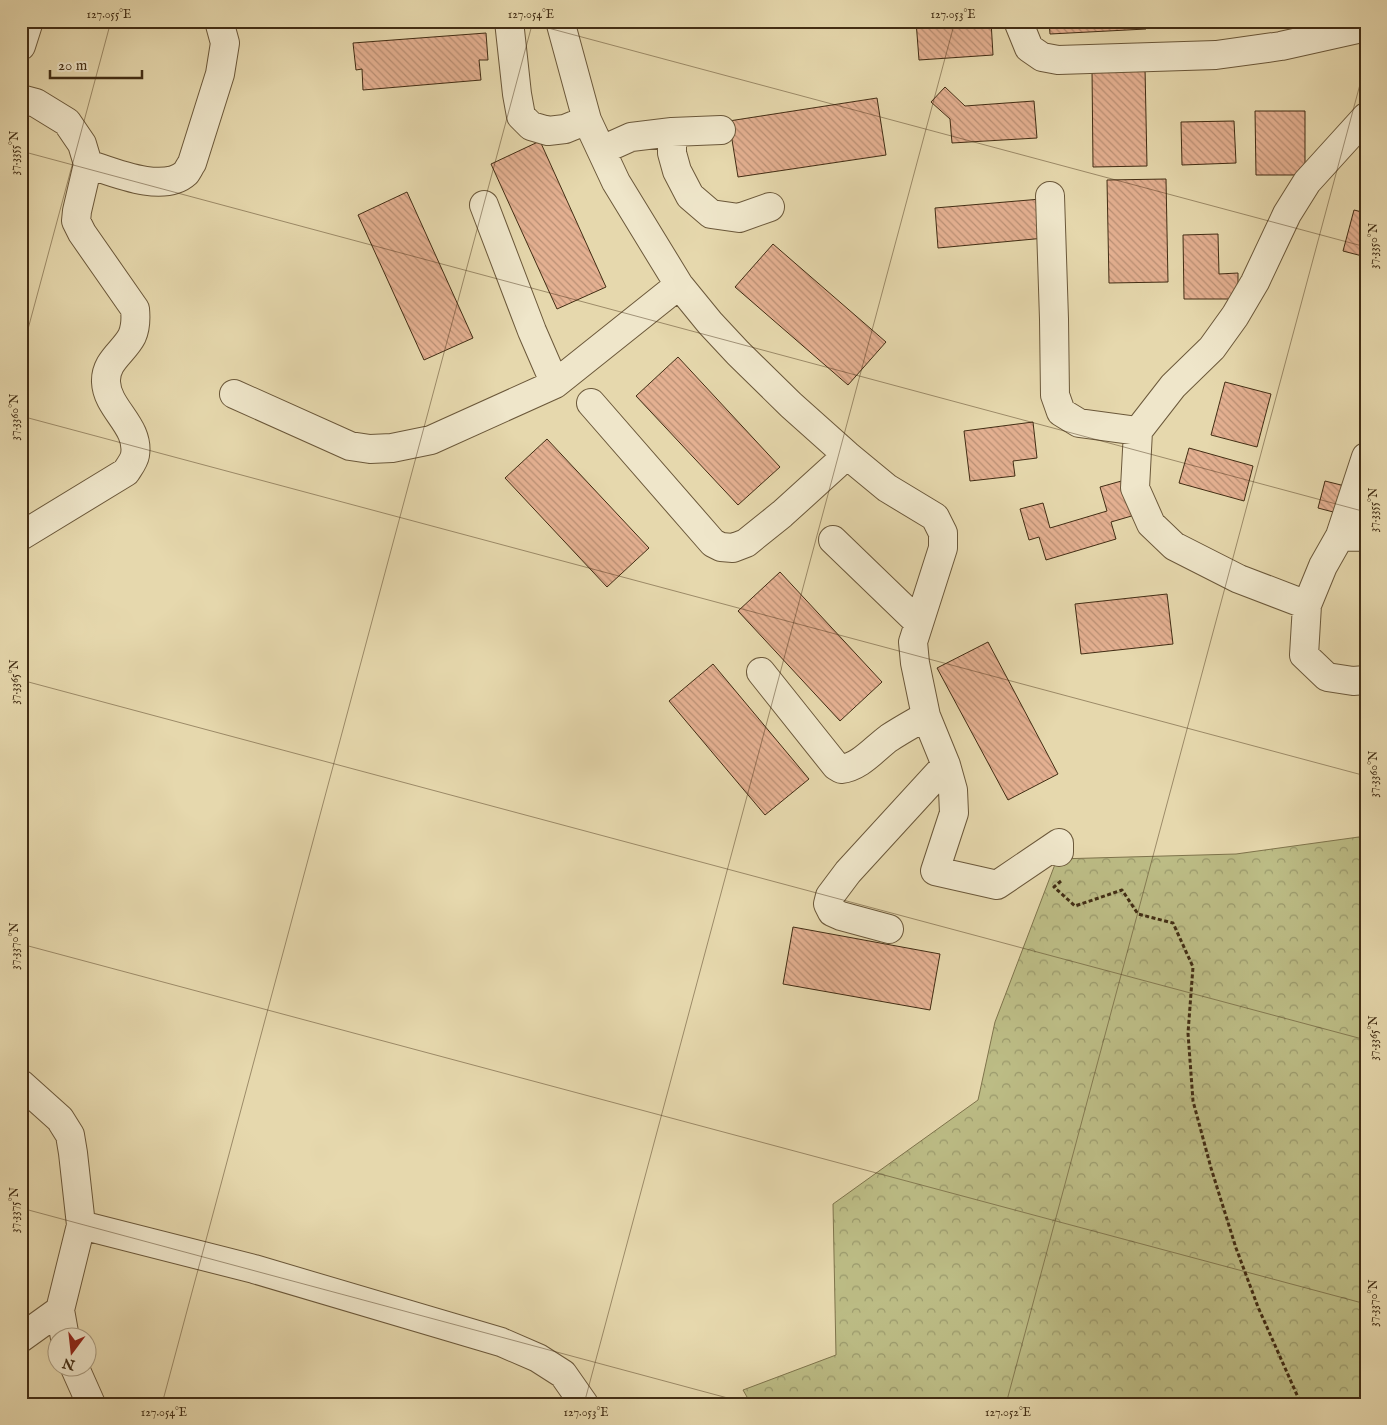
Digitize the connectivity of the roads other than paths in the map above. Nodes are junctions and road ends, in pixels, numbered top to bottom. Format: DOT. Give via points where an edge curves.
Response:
graph roads {
  1 [pos="29,21"];
  2 [pos="219,21"];
  3 [pos="509,21"];
  4 [pos="560,21"];
  5 [pos="1018,21"];
  6 [pos="1366,27"];
  7 [pos="21,46"];
  8 [pos="21,99"];
  9 [pos="1366,117"];
  10 [pos="587,120"];
  11 [pos="721,130"];
  12 [pos="672,132"];
  13 [pos="602,150"];
  14 [pos="88,164"];
  15 [pos="1050,196"];
  16 [pos="484,206"];
  17 [pos="770,207"];
  18 [pos="679,285"];
  19 [pos="555,384"];
  20 [pos="234,394"];
  21 [pos="591,403"];
  22 [pos="1138,430"];
  23 [pos="847,456"];
  24 [pos="1366,457"];
  25 [pos="21,536"];
  26 [pos="1353,537"];
  27 [pos="833,540"];
  28 [pos="1307,605"];
  29 [pos="919,623"];
  30 [pos="761,672"];
  31 [pos="1366,680"];
  32 [pos="926,716"];
  33 [pos="946,765"];
  34 [pos="1063,864"];
  35 [pos="889,929"];
  36 [pos="21,1084"];
  37 [pos="81,1225"];
  38 [pos="60,1310"];
  39 [pos="63,1328"];
  40 [pos="21,1338"];
  41 [pos="79,1378"];
  42 [pos="91,1404"];
  43 [pos="584,1404"];
  1 -- 7 [label="street"];
  2 -- 14 [label="street" via="225,42 220,74 187,172 173,180 157,182"];
  3 -- 10 [label="street" via="521,116 532,126 548,131 565,129"];
  4 -- 10 [label="street"];
  5 -- 6 [label="street" via="1028,48 1042,57 1058,60 1216,55 1281,46"];
  8 -- 14 [label="street" via="36,103 68,122 82,144"];
  9 -- 22 [label="street" via="1307,182 1286,214 1255,282 1212,348 1174,386"];
  10 -- 13 [label="street"];
  11 -- 12 [label="street"];
  12 -- 13 [label="street" via="631,137"];
  12 -- 17 [label="street" via="672,153 677,171 690,196 711,214 740,218"];
  13 -- 18 [label="street" via="616,182"];
  14 -- 25 [label="street" via="76,221 135,309 136,323 132,336 108,366 106,380 108,396 135,438 135,456 126,472"];
  15 -- 22 [label="street" via="1055,396 1061,412 1079,422"];
  16 -- 19 [label="street"];
  18 -- 19 [label="street"];
  18 -- 23 [label="street" via="738,354"];
  19 -- 20 [label="street" via="431,440 370,449 350,446"];
  21 -- 23 [label="street" via="713,543 721,547 733,548 746,543"];
  22 -- 28 [label="street" via="1135,488 1151,524 1174,546 1239,579"];
  23 -- 29 [label="street" via="887,488 935,517 943,533 943,548"];
  24 -- 26 [label="street"];
  26 -- 28 [label="street" via="1323,566"];
  27 -- 29 [label="street"];
  28 -- 31 [label="street" via="1304,655 1327,677"];
  29 -- 32 [label="street" via="913,642 914,656"];
  30 -- 32 [label="street" via="841,769 860,761 890,737"];
  32 -- 33 [label="street"];
  33 -- 34 [label="street" via="953,790 954,813 935,871 998,885 1059,843"];
  33 -- 35 [label="street" via="830,896 828,904 832,912"];
  36 -- 37 [label="street" via="60,1120 70,1135"];
  37 -- 38 [label="street"];
  37 -- 43 [label="street" via="254,1269 502,1342 538,1358 563,1374"];
  38 -- 39 [label="street"];
  38 -- 40 [label="street"];
  41 -- 42 [label="street"];
}
